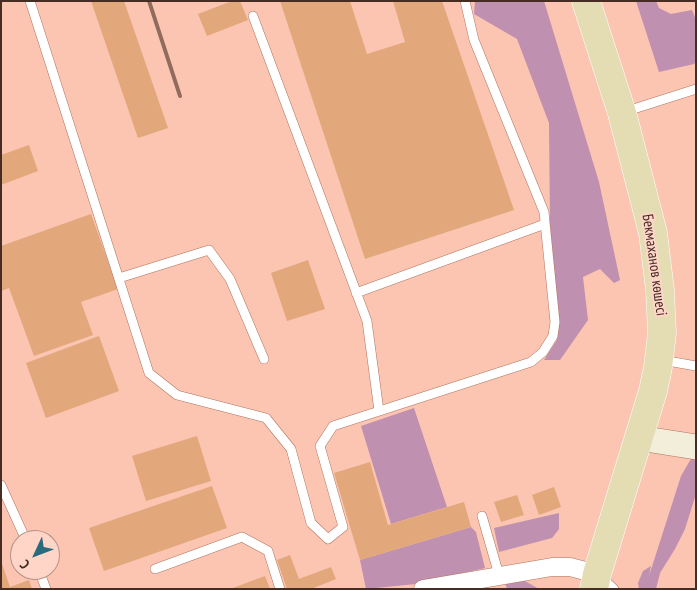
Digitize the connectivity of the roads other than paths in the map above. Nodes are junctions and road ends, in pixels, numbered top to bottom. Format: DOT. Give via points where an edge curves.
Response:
graph roads {
  1 [pos="30,1"];
  2 [pos="465,1"];
  3 [pos="586,1"];
  4 [pos="253,16"];
  5 [pos="696,89"];
  6 [pos="622,113"];
  7 [pos="545,224"];
  8 [pos="119,278"];
  9 [pos="356,293"];
  10 [pos="264,359"];
  11 [pos="659,360"];
  12 [pos="696,366"];
  13 [pos="379,411"];
  14 [pos="639,438"];
  15 [pos="696,446"];
  16 [pos="1,485"];
  17 [pos="482,516"];
  18 [pos="21,530"];
  19 [pos="155,569"];
  20 [pos="500,575"];
  21 [pos="602,584"];
  22 [pos="280,589"];
  23 [pos="423,589"];
  1 -- 8 [label="lane"];
  2 -- 7 [label="lane" via="474,40 544,212"];
  3 -- 6 [label="main road, Бекмаханов көшесі"];
  4 -- 9 [label="lane"];
  5 -- 6 [label="lane"];
  6 -- 11 [label="main road, Бекмаханов көшесі" via="653,233 661,307"];
  7 -- 9 [label="lane"];
  7 -- 13 [label="lane" via="555,322 553,336 543,352 531,362 513,369"];
  8 -- 10 [label="lane" via="209,250 230,279"];
  8 -- 13 [label="lane" via="149,373 177,395 266,418 291,449 311,523 328,539 343,527 320,446 333,426"];
  9 -- 13 [label="lane" via="367,322"];
  11 -- 12 [label="lane"];
  11 -- 14 [label="main road, Бекмаханов көшесі"];
  14 -- 15 [label="street"];
  14 -- 21 [label="main road, Бекмаханов көшесі"];
  16 -- 18 [label="lane"];
  17 -- 20 [label="lane"];
  19 -- 22 [label="lane" via="242,537 268,551"];
  20 -- 21 [label="street" via="570,567"];
  20 -- 23 [label="street"];
}
